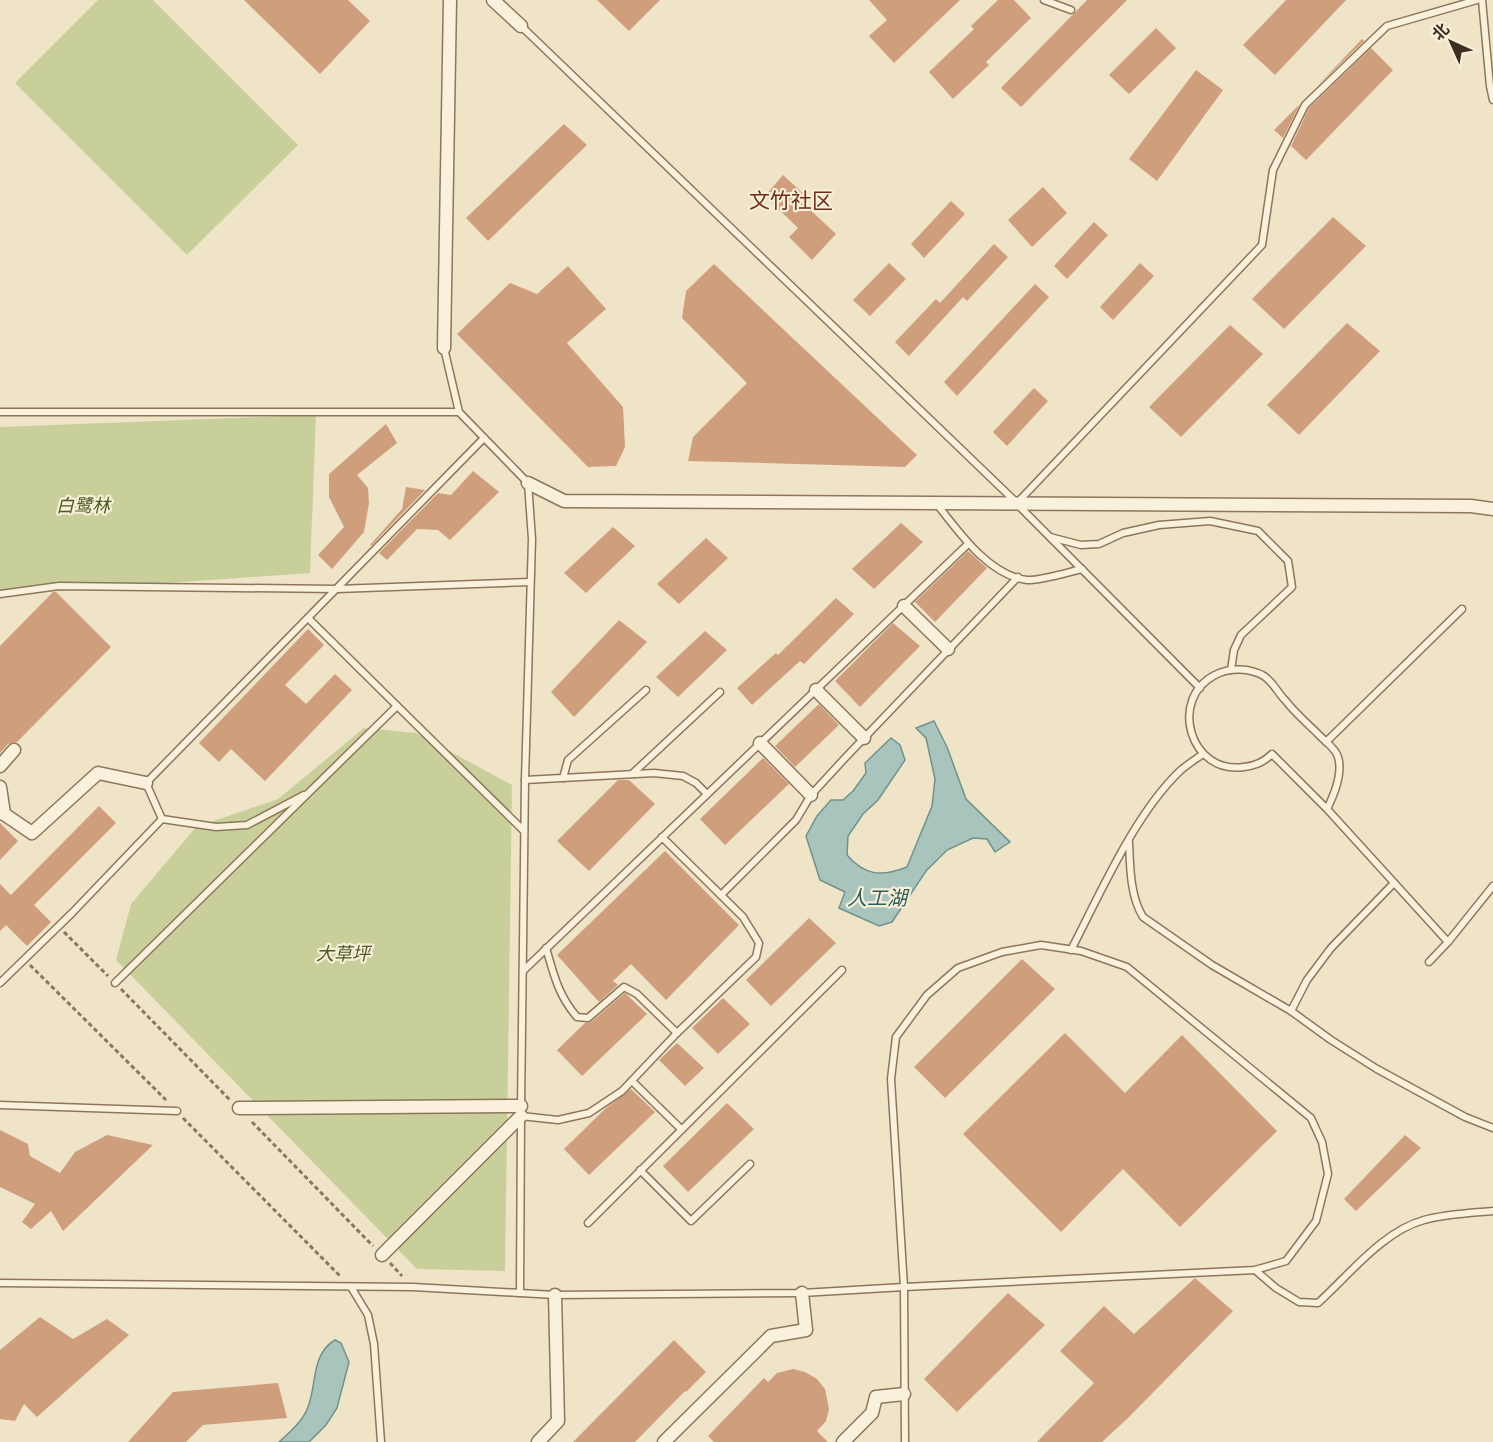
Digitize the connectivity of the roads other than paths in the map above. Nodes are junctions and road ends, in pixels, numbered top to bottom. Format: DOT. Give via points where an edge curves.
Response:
graph roads {
  1 [pos="450,0"];
  2 [pos="493,0"];
  3 [pos="1044,0"];
  4 [pos="1477,0"];
  5 [pos="1482,0"];
  6 [pos="1071,10"];
  7 [pos="521,26"];
  8 [pos="1493,100"];
  9 [pos="444,348"];
  10 [pos="0,412"];
  11 [pos="459,412"];
  12 [pos="484,438"];
  13 [pos="528,483"];
  14 [pos="936,503"];
  15 [pos="1017,503"];
  16 [pos="1493,509"];
  17 [pos="1050,537"];
  18 [pos="968,544"];
  19 [pos="1082,569"];
  20 [pos="1018,577"];
  21 [pos="530,582"];
  22 [pos="336,589"];
  23 [pos="0,594"];
  24 [pos="904,606"];
  25 [pos="1462,609"];
  26 [pos="308,618"];
  27 [pos="948,649"];
  28 [pos="1231,670"];
  29 [pos="1200,688"];
  30 [pos="646,690"];
  31 [pos="816,690"];
  32 [pos="720,692"];
  33 [pos="397,706"];
  34 [pos="864,738"];
  35 [pos="1326,742"];
  36 [pos="760,743"];
  37 [pos="14,750"];
  38 [pos="1203,754"];
  39 [pos="0,766"];
  40 [pos="632,774"];
  41 [pos="563,778"];
  42 [pos="525,780"];
  43 [pos="146,783"];
  44 [pos="0,787"];
  45 [pos="309,792"];
  46 [pos="707,794"];
  47 [pos="811,795"];
  48 [pos="1327,810"];
  49 [pos="2,813"];
  50 [pos="162,819"];
  51 [pos="524,831"];
  52 [pos="662,837"];
  53 [pos="1129,842"];
  54 [pos="1394,883"];
  55 [pos="1493,886"];
  56 [pos="721,896"];
  57 [pos="1448,942"];
  58 [pos="546,948"];
  59 [pos="1071,950"];
  60 [pos="1429,962"];
  61 [pos="842,970"];
  62 [pos="523,971"];
  63 [pos="0,983"];
  64 [pos="115,983"];
  65 [pos="1291,1011"];
  66 [pos="677,1033"];
  67 [pos="632,1081"];
  68 [pos="0,1105"];
  69 [pos="238,1108"];
  70 [pos="521,1111"];
  71 [pos="177,1112"];
  72 [pos="1493,1128"];
  73 [pos="681,1129"];
  74 [pos="750,1164"];
  75 [pos="640,1170"];
  76 [pos="1493,1211"];
  77 [pos="588,1223"];
  78 [pos="382,1255"];
  79 [pos="1255,1270"];
  80 [pos="0,1283"];
  81 [pos="351,1287"];
  82 [pos="904,1287"];
  83 [pos="520,1293"];
  84 [pos="802,1293"];
  85 [pos="555,1295"];
  86 [pos="904,1394"];
  87 [pos="381,1442"];
  88 [pos="538,1442"];
  89 [pos="664,1442"];
  90 [pos="843,1442"];
  91 [pos="905,1442"];
  1 -- 9 [label="street"];
  2 -- 7 [label="street"];
  3 -- 6 [label="lane"];
  4 -- 15 [label="lane" via="1387,26 1305,105 1273,170 1262,245"];
  5 -- 8 [label="lane"];
  7 -- 15 [label="lane"];
  9 -- 11 [label="lane"];
  10 -- 11 [label="lane"];
  11 -- 12 [label="lane"];
  12 -- 13 [label="lane"];
  12 -- 22 [label="lane"];
  13 -- 14 [label="street" via="564,501"];
  13 -- 21 [label="lane"];
  14 -- 15 [label="street"];
  14 -- 18 [label="lane"];
  15 -- 16 [label="street"];
  15 -- 17 [label="lane"];
  17 -- 19 [label="lane"];
  17 -- 28 [label="lane" via="1081,545 1099,544 1123,533 1159,525 1210,521 1258,531 1288,561 1292,587 1241,636"];
  18 -- 20 [label="lane" via="999,570"];
  18 -- 24 [label="lane"];
  19 -- 20 [label="lane" via="1028,580"];
  19 -- 29 [label="lane"];
  20 -- 27 [label="lane"];
  21 -- 22 [label="lane"];
  21 -- 42 [label="lane"];
  22 -- 23 [label="lane" via="59,586"];
  22 -- 26 [label="lane"];
  24 -- 27 [label="street"];
  24 -- 31 [label="lane"];
  25 -- 35 [label="lane"];
  26 -- 33 [label="lane"];
  26 -- 43 [label="lane"];
  27 -- 34 [label="lane"];
  28 -- 29 [label="lane" via="1215,675"];
  28 -- 35 [label="lane" via="1262,675"];
  29 -- 38 [label="lane" via="1188,714 1190,730"];
  30 -- 41 [label="lane" via="568,760"];
  31 -- 34 [label="street"];
  31 -- 36 [label="lane"];
  32 -- 40 [label="lane"];
  33 -- 45 [label="lane"];
  33 -- 51 [label="lane"];
  34 -- 47 [label="lane"];
  35 -- 48 [label="lane" via="1338,754 1339,769"];
  36 -- 46 [label="lane"];
  36 -- 47 [label="street"];
  37 -- 39 [label="street"];
  38 -- 48 [label="lane" via="1221,766 1237,768 1253,766 1272,754"];
  38 -- 53 [label="lane" via="1182,769 1159,794"];
  40 -- 41 [label="lane"];
  40 -- 46 [label="lane" via="683,776"];
  41 -- 42 [label="lane"];
  42 -- 51 [label="lane"];
  43 -- 49 [label="street" via="98,773 32,833"];
  43 -- 50 [label="lane"];
  44 -- 49 [label="street"];
  45 -- 50 [label="lane" via="247,825 216,827"];
  45 -- 64 [label="lane"];
  46 -- 52 [label="lane"];
  47 -- 56 [label="lane" via="796,820"];
  48 -- 54 [label="lane"];
  50 -- 63 [label="lane"];
  51 -- 62 [label="lane"];
  52 -- 56 [label="lane"];
  52 -- 58 [label="lane"];
  53 -- 59 [label="lane"];
  53 -- 65 [label="lane" via="1137,908 1143,917 1212,966"];
  54 -- 57 [label="lane"];
  54 -- 65 [label="lane" via="1331,948 1307,980"];
  55 -- 57 [label="lane"];
  56 -- 66 [label="lane" via="743,917 759,943 756,957"];
  57 -- 60 [label="lane"];
  58 -- 62 [label="lane"];
  58 -- 66 [label="lane" via="558,988 577,1017 588,1018 624,987 637,994"];
  59 -- 79 [label="lane" via="1127,967 1311,1118 1322,1142 1328,1173 1316,1221 1286,1261"];
  59 -- 82 [label="lane" via="1041,945 1002,952 958,968 927,994 896,1037 891,1079"];
  61 -- 73 [label="lane"];
  62 -- 70 [label="lane"];
  65 -- 72 [label="lane" via="1377,1069"];
  66 -- 67 [label="lane"];
  67 -- 70 [label="lane" via="589,1113 558,1120"];
  67 -- 73 [label="lane"];
  68 -- 71 [label="lane"];
  69 -- 70 [label="street"];
  70 -- 78 [label="street"];
  70 -- 83 [label="lane"];
  73 -- 75 [label="lane"];
  74 -- 75 [label="lane" via="691,1221"];
  75 -- 77 [label="lane"];
  76 -- 79 [label="lane" via="1423,1220 1401,1230 1378,1246 1318,1303 1299,1302"];
  79 -- 82 [label="lane"];
  80 -- 81 [label="lane"];
  81 -- 83 [label="lane"];
  81 -- 87 [label="lane" via="368,1315 374,1344"];
  82 -- 84 [label="lane"];
  82 -- 86 [label="lane"];
  83 -- 85 [label="lane"];
  84 -- 85 [label="lane"];
  84 -- 89 [label="street" via="806,1330 771,1336"];
  85 -- 88 [label="street" via="558,1421"];
  86 -- 90 [label="street" via="876,1397 872,1413"];
  86 -- 91 [label="lane"];
}
